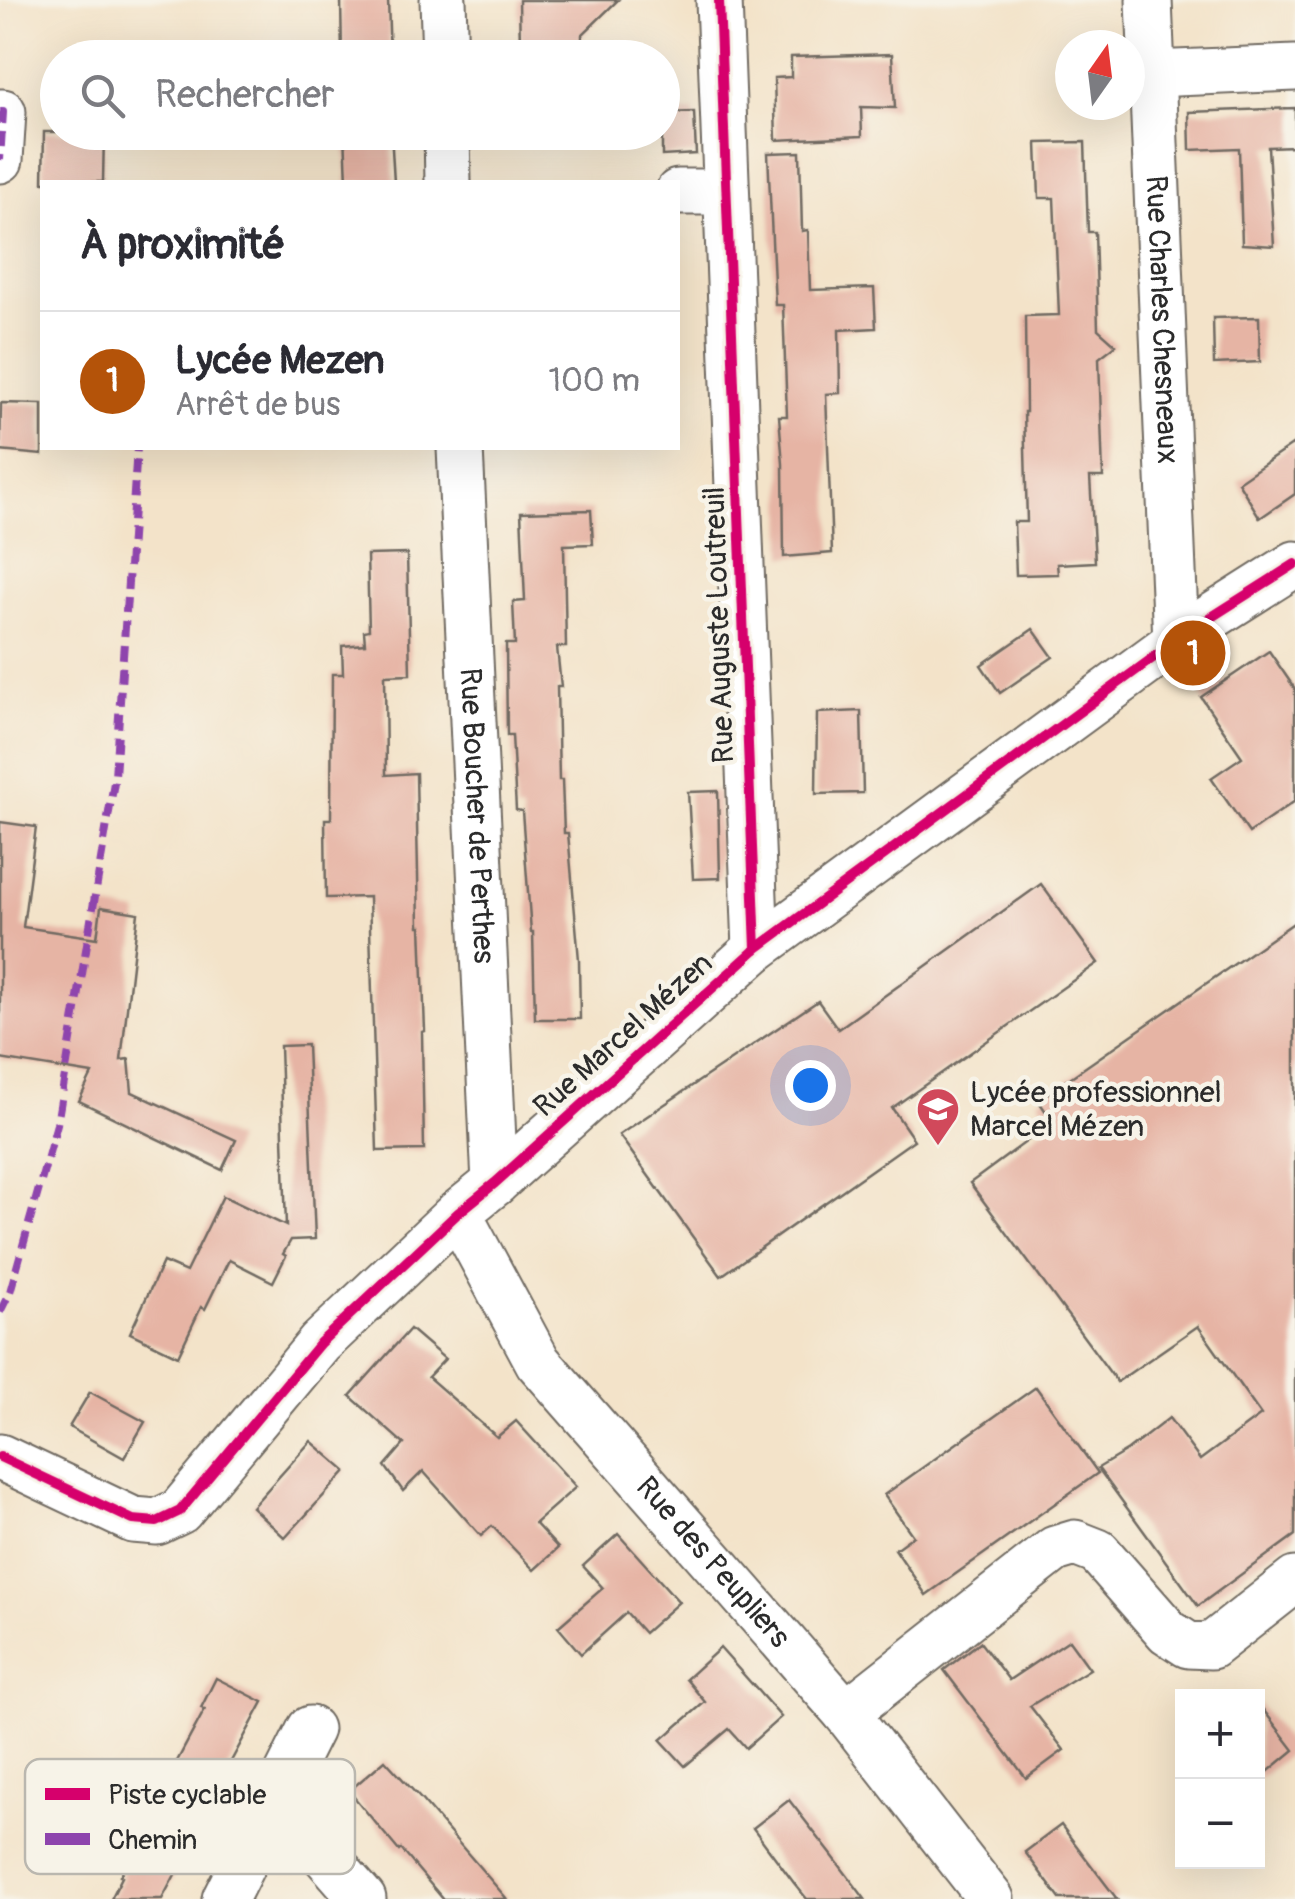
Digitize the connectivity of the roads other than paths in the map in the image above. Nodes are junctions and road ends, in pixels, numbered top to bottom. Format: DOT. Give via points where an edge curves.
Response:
graph roads {
  1 [pos="443,0"];
  2 [pos="719,0"];
  3 [pos="1150,0"];
  4 [pos="444,40"];
  5 [pos="1295,68"];
  6 [pos="1152,74"];
  7 [pos="0,112"];
  8 [pos="447,150"];
  9 [pos="0,160"];
  10 [pos="448,180"];
  11 [pos="680,192"];
  12 [pos="726,192"];
  13 [pos="460,450"];
  14 [pos="1295,564"];
  15 [pos="1176,642"];
  16 [pos="756,949"];
  17 [pos="495,1183"];
  18 [pos="458,1213"];
  19 [pos="0,1457"];
  20 [pos="1295,1580"];
  21 [pos="846,1713"];
  22 [pos="310,1729"];
  23 [pos="296,1759"];
  24 [pos="238,1874"];
  25 [pos="341,1874"];
  26 [pos="225,1899"];
  27 [pos="363,1899"];
  28 [pos="991,1899"];
  1 -- 4 [label="street"];
  2 -- 12 [label="street, Rue Auguste Loutreuil"];
  3 -- 6 [label="street, Rue Charles Chesneaux"];
  5 -- 6 [label="street"];
  6 -- 15 [label="street, Rue Charles Chesneaux"];
  7 -- 9 [label="street"];
  8 -- 10 [label="street"];
  11 -- 12 [label="street"];
  12 -- 16 [label="street, Rue Auguste Loutreuil"];
  13 -- 17 [label="street, Rue Boucher de Perthes"];
  14 -- 15 [label="street, Rue Marcel Mézen"];
  15 -- 16 [label="street, Rue Marcel Mézen"];
  16 -- 17 [label="street, Rue Marcel Mézen"];
  17 -- 18 [label="street, Rue Marcel Mézen"];
  18 -- 19 [label="street, Rue Marcel Mézen" via="320,1344 180,1511 157,1522 133,1520"];
  18 -- 21 [label="street, Rue des Peupliers" via="538,1362"];
  20 -- 21 [label="street" via="1210,1646 1188,1645 1168,1632 1098,1552 1075,1544 1055,1549"];
  21 -- 28 [label="street, Rue des Peupliers"];
  22 -- 23 [label="street"];
  24 -- 26 [label="street"];
  25 -- 27 [label="street"];
}
